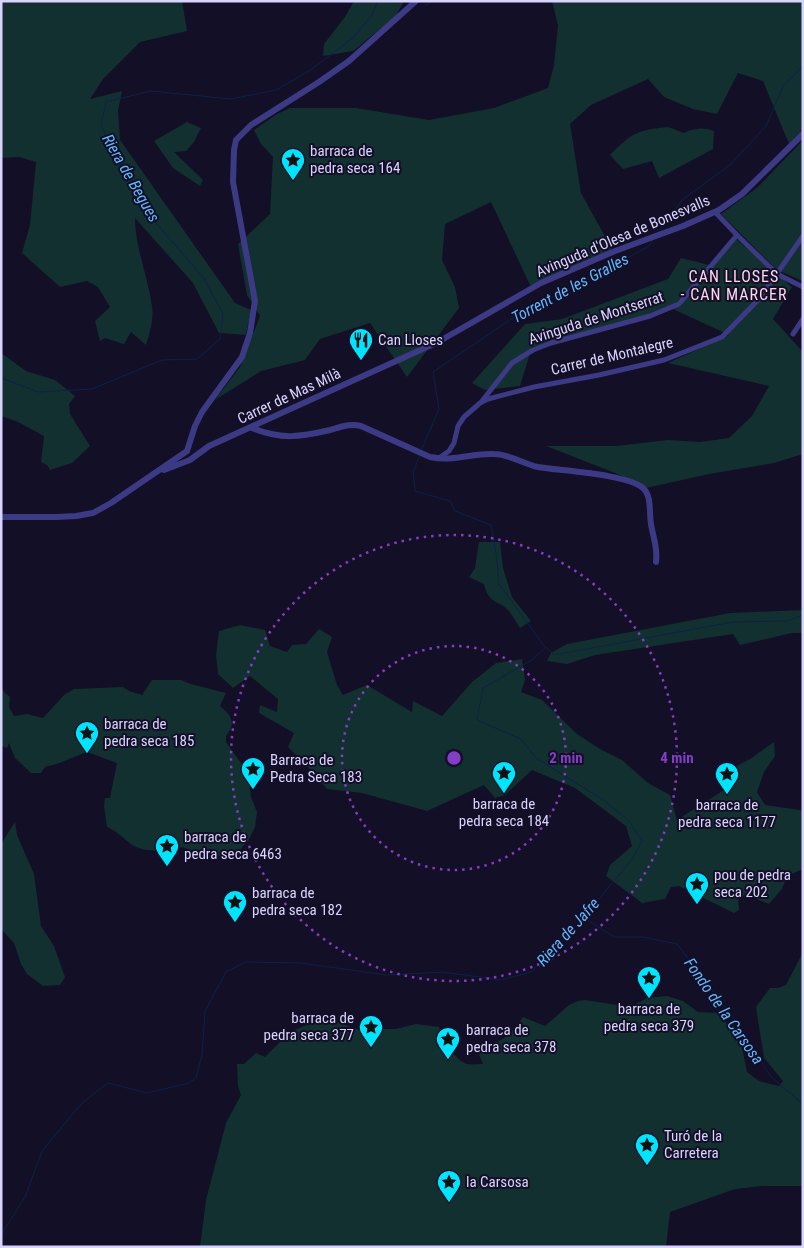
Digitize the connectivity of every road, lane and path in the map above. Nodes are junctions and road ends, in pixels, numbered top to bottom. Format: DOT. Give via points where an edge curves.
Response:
graph roads {
  1 [pos="416,1"];
  2 [pos="803,134"];
  3 [pos="715,212"];
  4 [pos="737,235"];
  5 [pos="803,236"];
  6 [pos="777,274"];
  7 [pos="803,287"];
  8 [pos="803,319"];
  9 [pos="793,334"];
  10 [pos="438,342"];
  11 [pos="480,403"];
  12 [pos="252,428"];
  13 [pos="438,458"];
  14 [pos="153,474"];
  15 [pos="1,517"];
  16 [pos="656,562"];
  1 -- 14 [label="street" via="349,61 251,125 236,140 233,182 255,301 250,333 242,357 209,401 186,451"];
  2 -- 3 [label="street, Avinguda d'Olesa de Bonesvalls" via="742,194"];
  3 -- 4 [label="street"];
  3 -- 10 [label="street, Avinguda d'Olesa de Bonesvalls" via="542,283"];
  4 -- 6 [label="street"];
  4 -- 11 [label="street, Avinguda de Montserrat" via="679,304 650,316 533,350 512,364"];
  5 -- 6 [label="street, Carrer de Montalegre"];
  6 -- 7 [label="street"];
  6 -- 11 [label="street, Carrer de Montalegre" via="760,298 722,337 664,360 534,387"];
  8 -- 9 [label="street"];
  10 -- 12 [label="street, Carrer de Mas Milà"];
  11 -- 13 [label="street, Carrer de Montalegre" via="462,421 449,451"];
  12 -- 13 [label="street" via="289,437 351,424"];
  12 -- 14 [label="street, Carrer de Mas Milà" via="209,446 190,460"];
  13 -- 16 [label="street" via="497,454 536,466 597,474 641,486 646,492 657,549"];
  14 -- 15 [label="street" via="110,504 92,512 66,516"];
}
